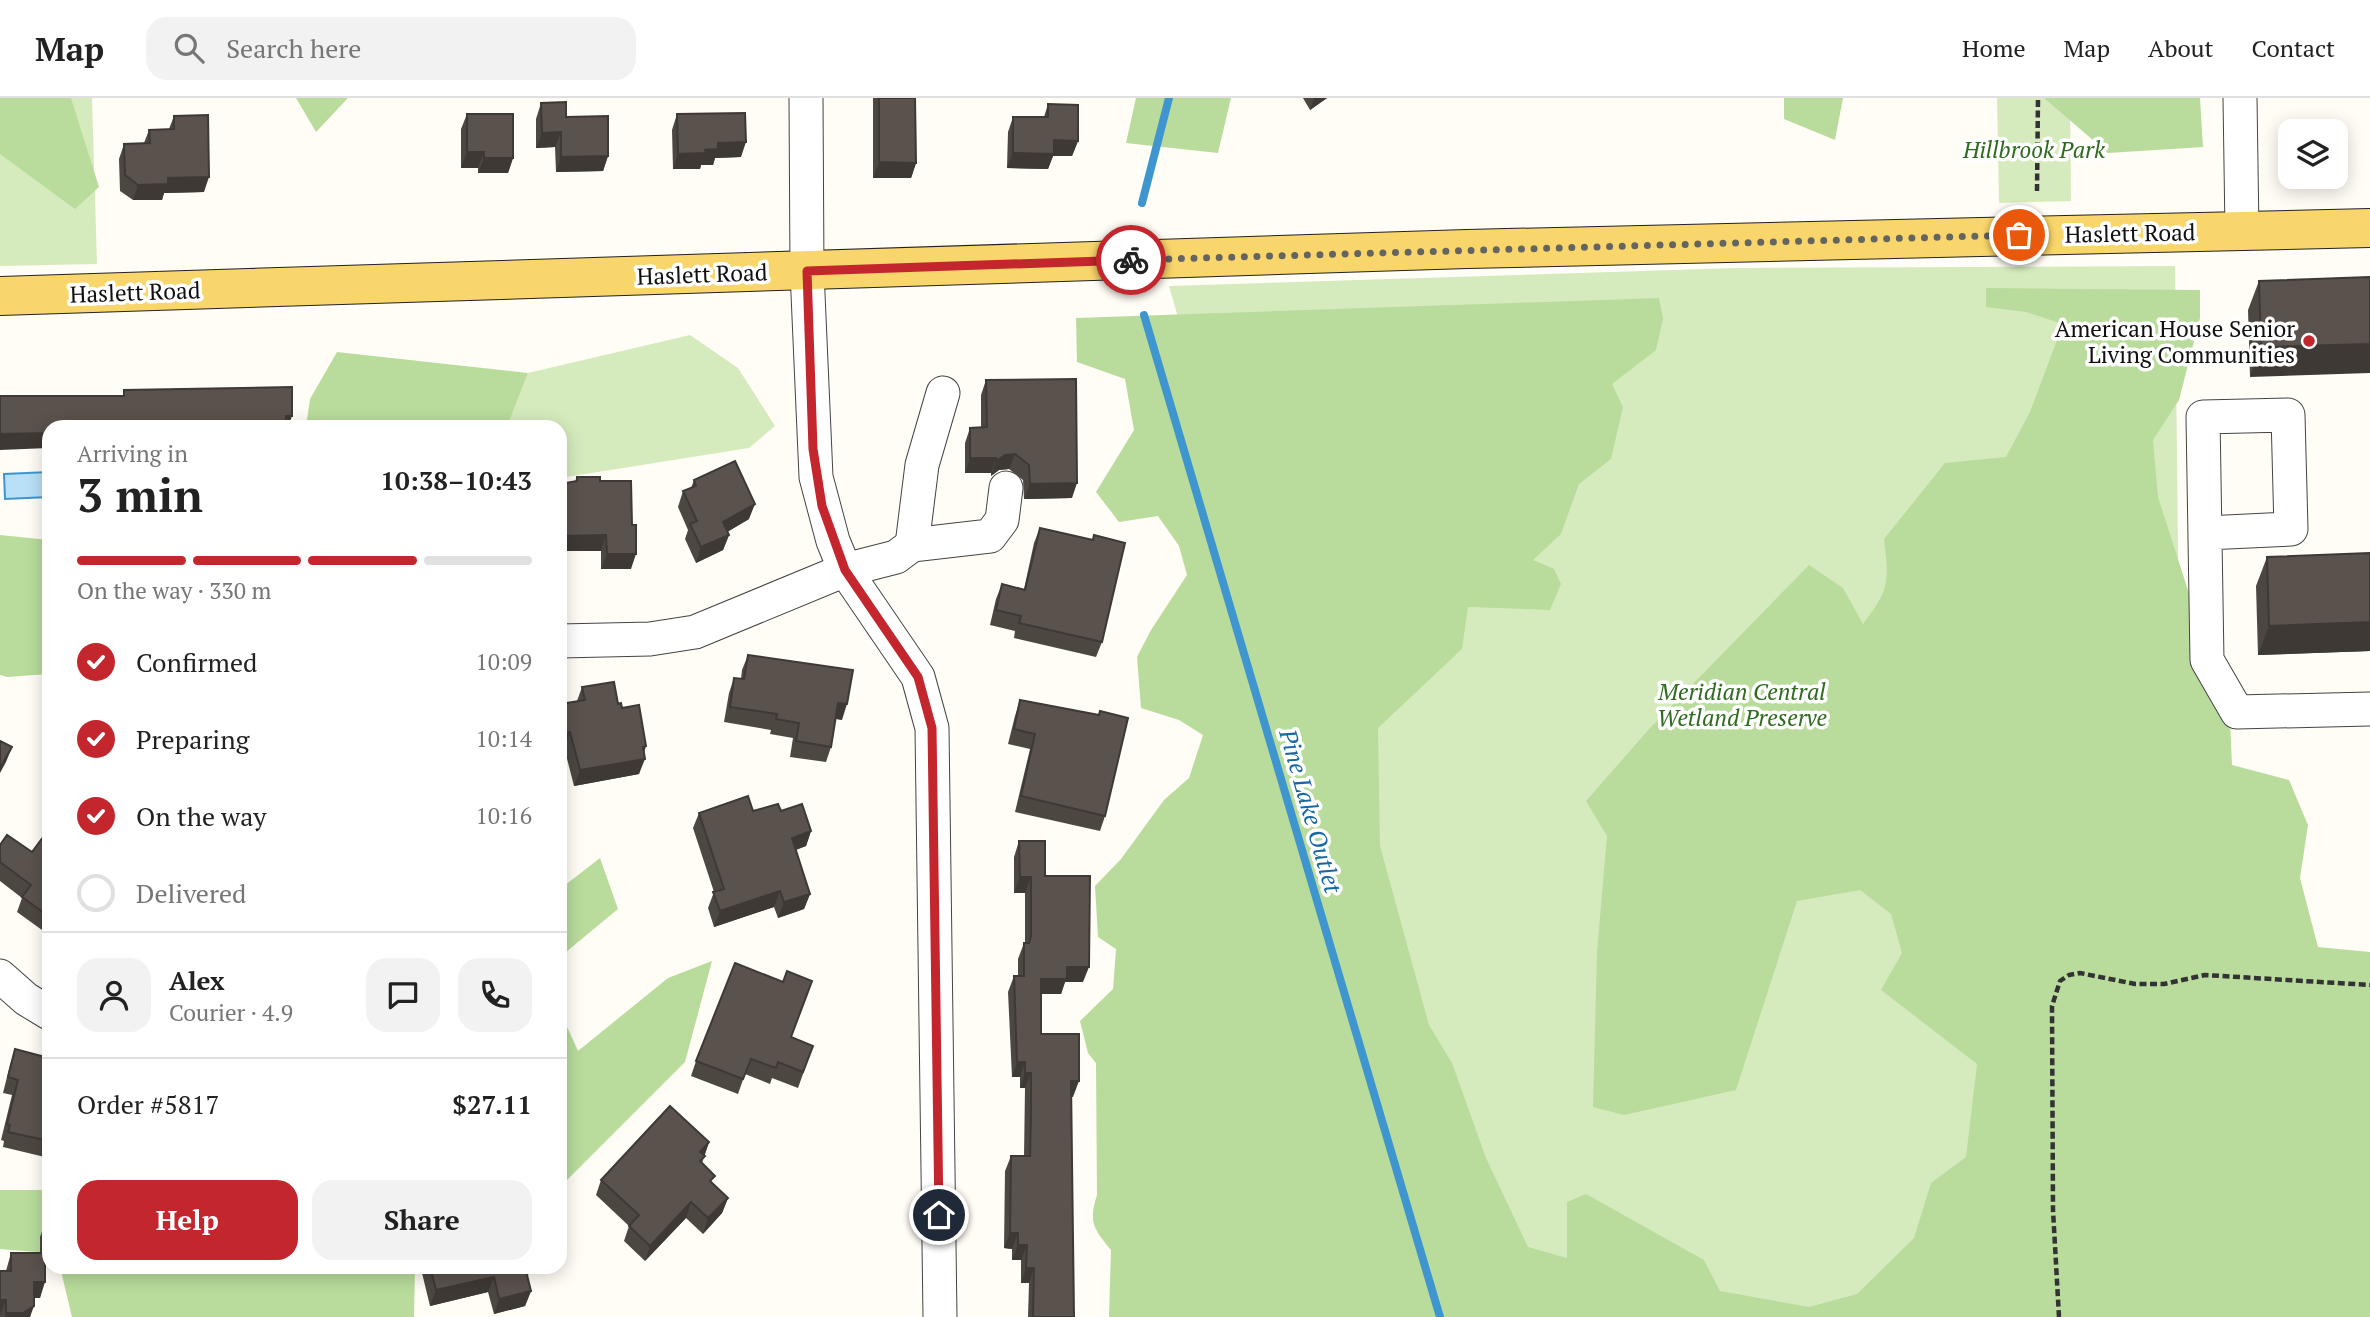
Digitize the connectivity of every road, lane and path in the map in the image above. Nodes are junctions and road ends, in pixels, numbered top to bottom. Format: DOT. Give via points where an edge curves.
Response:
graph roads {
  1 [pos="806,98"];
  2 [pos="2038,98"];
  3 [pos="2240,98"];
  4 [pos="2037,191"];
  5 [pos="2370,228"];
  6 [pos="2242,231"];
  7 [pos="807,271"];
  8 [pos="0,296"];
  9 [pos="943,393"];
  10 [pos="1006,488"];
  11 [pos="2206,533"];
  12 [pos="912,545"];
  13 [pos="845,570"];
  14 [pos="567,641"];
  15 [pos="2370,709"];
  16 [pos="0,976"];
  17 [pos="2370,985"];
  18 [pos="42,1009"];
  19 [pos="940,1317"];
  20 [pos="2059,1317"];
  1 -- 7 [label="street"];
  2 -- 4 [label="path"];
  3 -- 6 [label="street"];
  5 -- 6 [label="main road, Haslett Road"];
  6 -- 7 [label="main road, Haslett Road" via="1494,248"];
  7 -- 8 [label="main road, Haslett Road"];
  7 -- 13 [label="street" via="816,477"];
  9 -- 12 [label="street" via="922,465"];
  10 -- 12 [label="street" via="1000,527 990,536"];
  11 -- 15 [label="street" via="2207,660 2237,712"];
  12 -- 13 [label="street" via="896,557"];
  13 -- 14 [label="street" via="695,632 650,639"];
  13 -- 19 [label="street" via="918,677 932,728"];
  16 -- 18 [label="street"];
  17 -- 20 [label="path" via="2205,975 2164,984 2135,984 2080,973 2060,981 2052,1006 2053,1210"];
}
